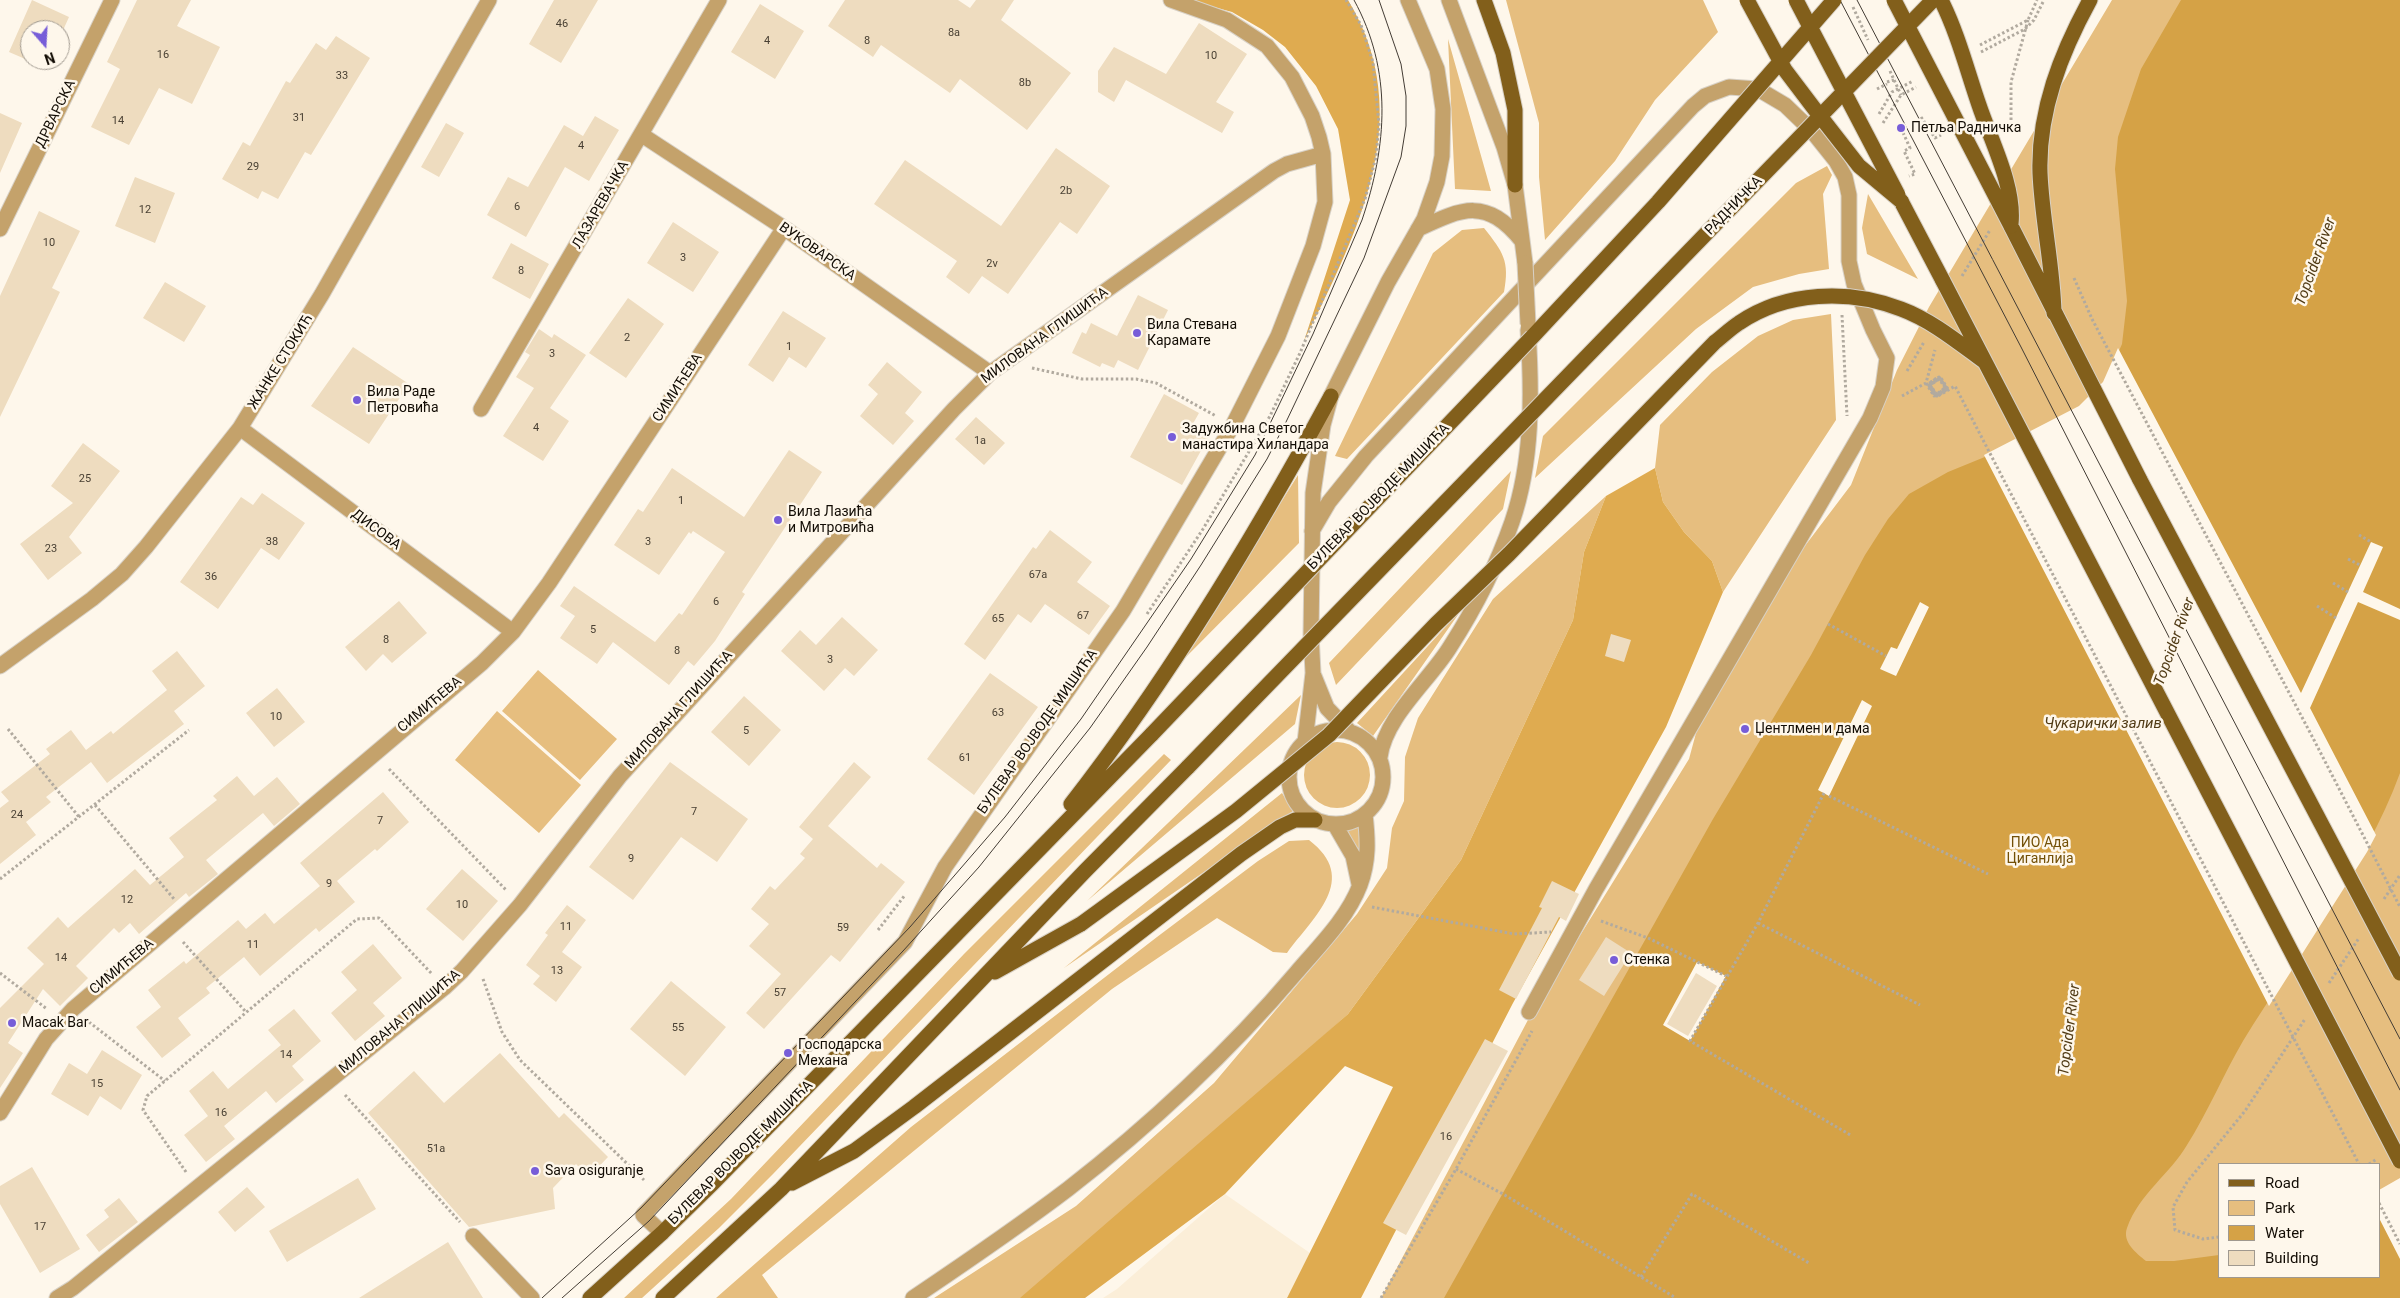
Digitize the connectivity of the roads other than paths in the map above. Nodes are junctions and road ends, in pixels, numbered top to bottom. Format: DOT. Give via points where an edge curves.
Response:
graph roads {
  1 [pos="112,0"];
  2 [pos="489,0"];
  3 [pos="719,0"];
  4 [pos="1171,0"];
  5 [pos="1408,0"];
  6 [pos="1449,0"];
  7 [pos="1484,0"];
  8 [pos="1747,0"];
  9 [pos="1796,0"];
  10 [pos="1834,0"];
  11 [pos="1894,0"];
  12 [pos="1934,0"];
  13 [pos="1941,0"];
  14 [pos="2090,0"];
  15 [pos="642,135"];
  16 [pos="1323,154"];
  17 [pos="1515,185"];
  18 [pos="1901,201"];
  19 [pos="2011,226"];
  20 [pos="784,228"];
  21 [pos="0,229"];
  22 [pos="1418,229"];
  23 [pos="1522,241"];
  24 [pos="2054,313"];
  25 [pos="1532,329"];
  26 [pos="1985,362"];
  27 [pos="990,373"];
  28 [pos="1331,396"];
  29 [pos="481,409"];
  30 [pos="240,428"];
  31 [pos="1312,530"];
  32 [pos="512,632"];
  33 [pos="0,666"];
  34 [pos="1313,673"];
  35 [pos="1349,731"];
  36 [pos="1305,742"];
  37 [pos="1380,757"];
  38 [pos="1365,814"];
  39 [pos="1315,820"];
  40 [pos="1336,825"];
  41 [pos="1024,864"];
  42 [pos="1360,886"];
  43 [pos="2400,973"];
  44 [pos="981,980"];
  45 [pos="1529,1012"];
  46 [pos="0,1113"];
  47 [pos="2400,1160"];
  48 [pos="780,1189"];
  49 [pos="662,1233"];
  50 [pos="473,1236"];
  51 [pos="57,1298"];
  52 [pos="532,1298"];
  53 [pos="590,1298"];
  54 [pos="662,1298"];
  55 [pos="913,1298"];
  1 -- 21 [label="street, ДРВАРСКА"];
  2 -- 30 [label="street, ЖАНКЕ СТОКИЋ" via="322,294"];
  3 -- 15 [label="street, ЛАЗАРЕВАЧКА"];
  4 -- 16 [label="street, БУЛЕВАР ВОЈВОДЕ МИШИЋА" via="1227,20 1267,46 1304,97"];
  5 -- 22 [label="street" via="1434,63 1443,109 1442,156 1437,182"];
  6 -- 17 [label="street"];
  7 -- 17 [label="main road" via="1503,53 1515,110"];
  8 -- 18 [label="main road, bridge" via="1786,70 1813,107 1859,166"];
  9 -- 18 [label="main road, bridge"];
  10 -- 25 [label="main road, bridge" via="1658,202"];
  11 -- 19 [label="main road, bridge"];
  12 -- 44 [label="main road, РАДНИЧКА, bridge"];
  13 -- 19 [label="main road, bridge" via="1965,57 2009,194"];
  14 -- 24 [label="main road" via="2059,63 2044,128 2040,172"];
  15 -- 20 [label="street, ВУКОВАРСКА"];
  15 -- 29 [label="street, ЛАЗАРЕВАЧКА"];
  16 -- 27 [label="street, МИЛОВАНА ГЛИШИЋА" via="1303,158 1274,171"];
  16 -- 49 [label="street, БУЛЕВАР ВОЈВОДЕ МИШИЋА" via="1325,202 1315,240 1278,336 1233,425 1123,611 945,867 905,942 643,1214"];
  17 -- 23 [label="street"];
  18 -- 26 [label="main road, bridge"];
  19 -- 24 [label="main road"];
  20 -- 27 [label="street, ВУКОВАРСКА"];
  20 -- 32 [label="street, СИМИЋЕВА" via="549,583"];
  22 -- 23 [label="street" via="1452,214 1476,210 1497,216"];
  22 -- 28 [label="street"];
  23 -- 25 [label="street, bridge"];
  24 -- 43 [label="main road, bridge"];
  25 -- 37 [label="street" via="1530,424 1513,521 1468,619 1387,733"];
  25 -- 41 [label="main road, БУЛЕВАР ВОЈВОДЕ МИШИЋА, bridge" via="1152,734"];
  26 -- 44 [label="main road, bridge" via="1902,309 1860,298 1821,296 1795,300 1766,308 1739,323 1715,342 1329,734 1236,811 1081,924"];
  26 -- 47 [label="main road, bridge"];
  27 -- 51 [label="street, МИЛОВАНА ГЛИШИЋА" via="620,776 520,905 444,988"];
  28 -- 31 [label="street" via="1316,468"];
  28 -- 41 [label="main road" via="1248,542 1165,674 1113,750"];
  30 -- 32 [label="street, ДИСОВА"];
  30 -- 33 [label="street, ЖАНКЕ СТОКИЋ" via="122,574"];
  31 -- 34 [label="street"];
  31 -- 45 [label="street" via="1329,502 1366,456 1693,106 1706,96 1729,87 1758,88 1785,106 1819,138 1846,180 1849,261 1854,284 1887,358 1883,387 1874,409"];
  32 -- 46 [label="street, СИМИЋЕВА" via="482,662 62,1020 46,1039"];
  34 -- 35 [label="street" via="1327,708"];
  34 -- 36 [label="street"];
  35 -- 36 [label="street" via="1326,731"];
  35 -- 37 [label="street" via="1362,737"];
  36 -- 39 [label="street" via="1290,764 1290,790 1304,812"];
  37 -- 38 [label="street" via="1384,782 1374,806"];
  38 -- 40 [label="street" via="1351,822"];
  38 -- 42 [label="street" via="1368,858"];
  39 -- 40 [label="street"];
  39 -- 48 [label="main road" via="1295,820 1280,827 854,1151"];
  40 -- 42 [label="street" via="1353,856"];
  41 -- 49 [label="main road, БУЛЕВАР ВОЈВОДЕ МИШИЋА"];
  42 -- 55 [label="street" via="1330,933 1284,987 1182,1092 1068,1188"];
  44 -- 48 [label="main road"];
  48 -- 54 [label="main road"];
  49 -- 53 [label="main road, БУЛЕВАР ВОЈВОДЕ МИШИЋА"];
  50 -- 52 [label="street"];
}
